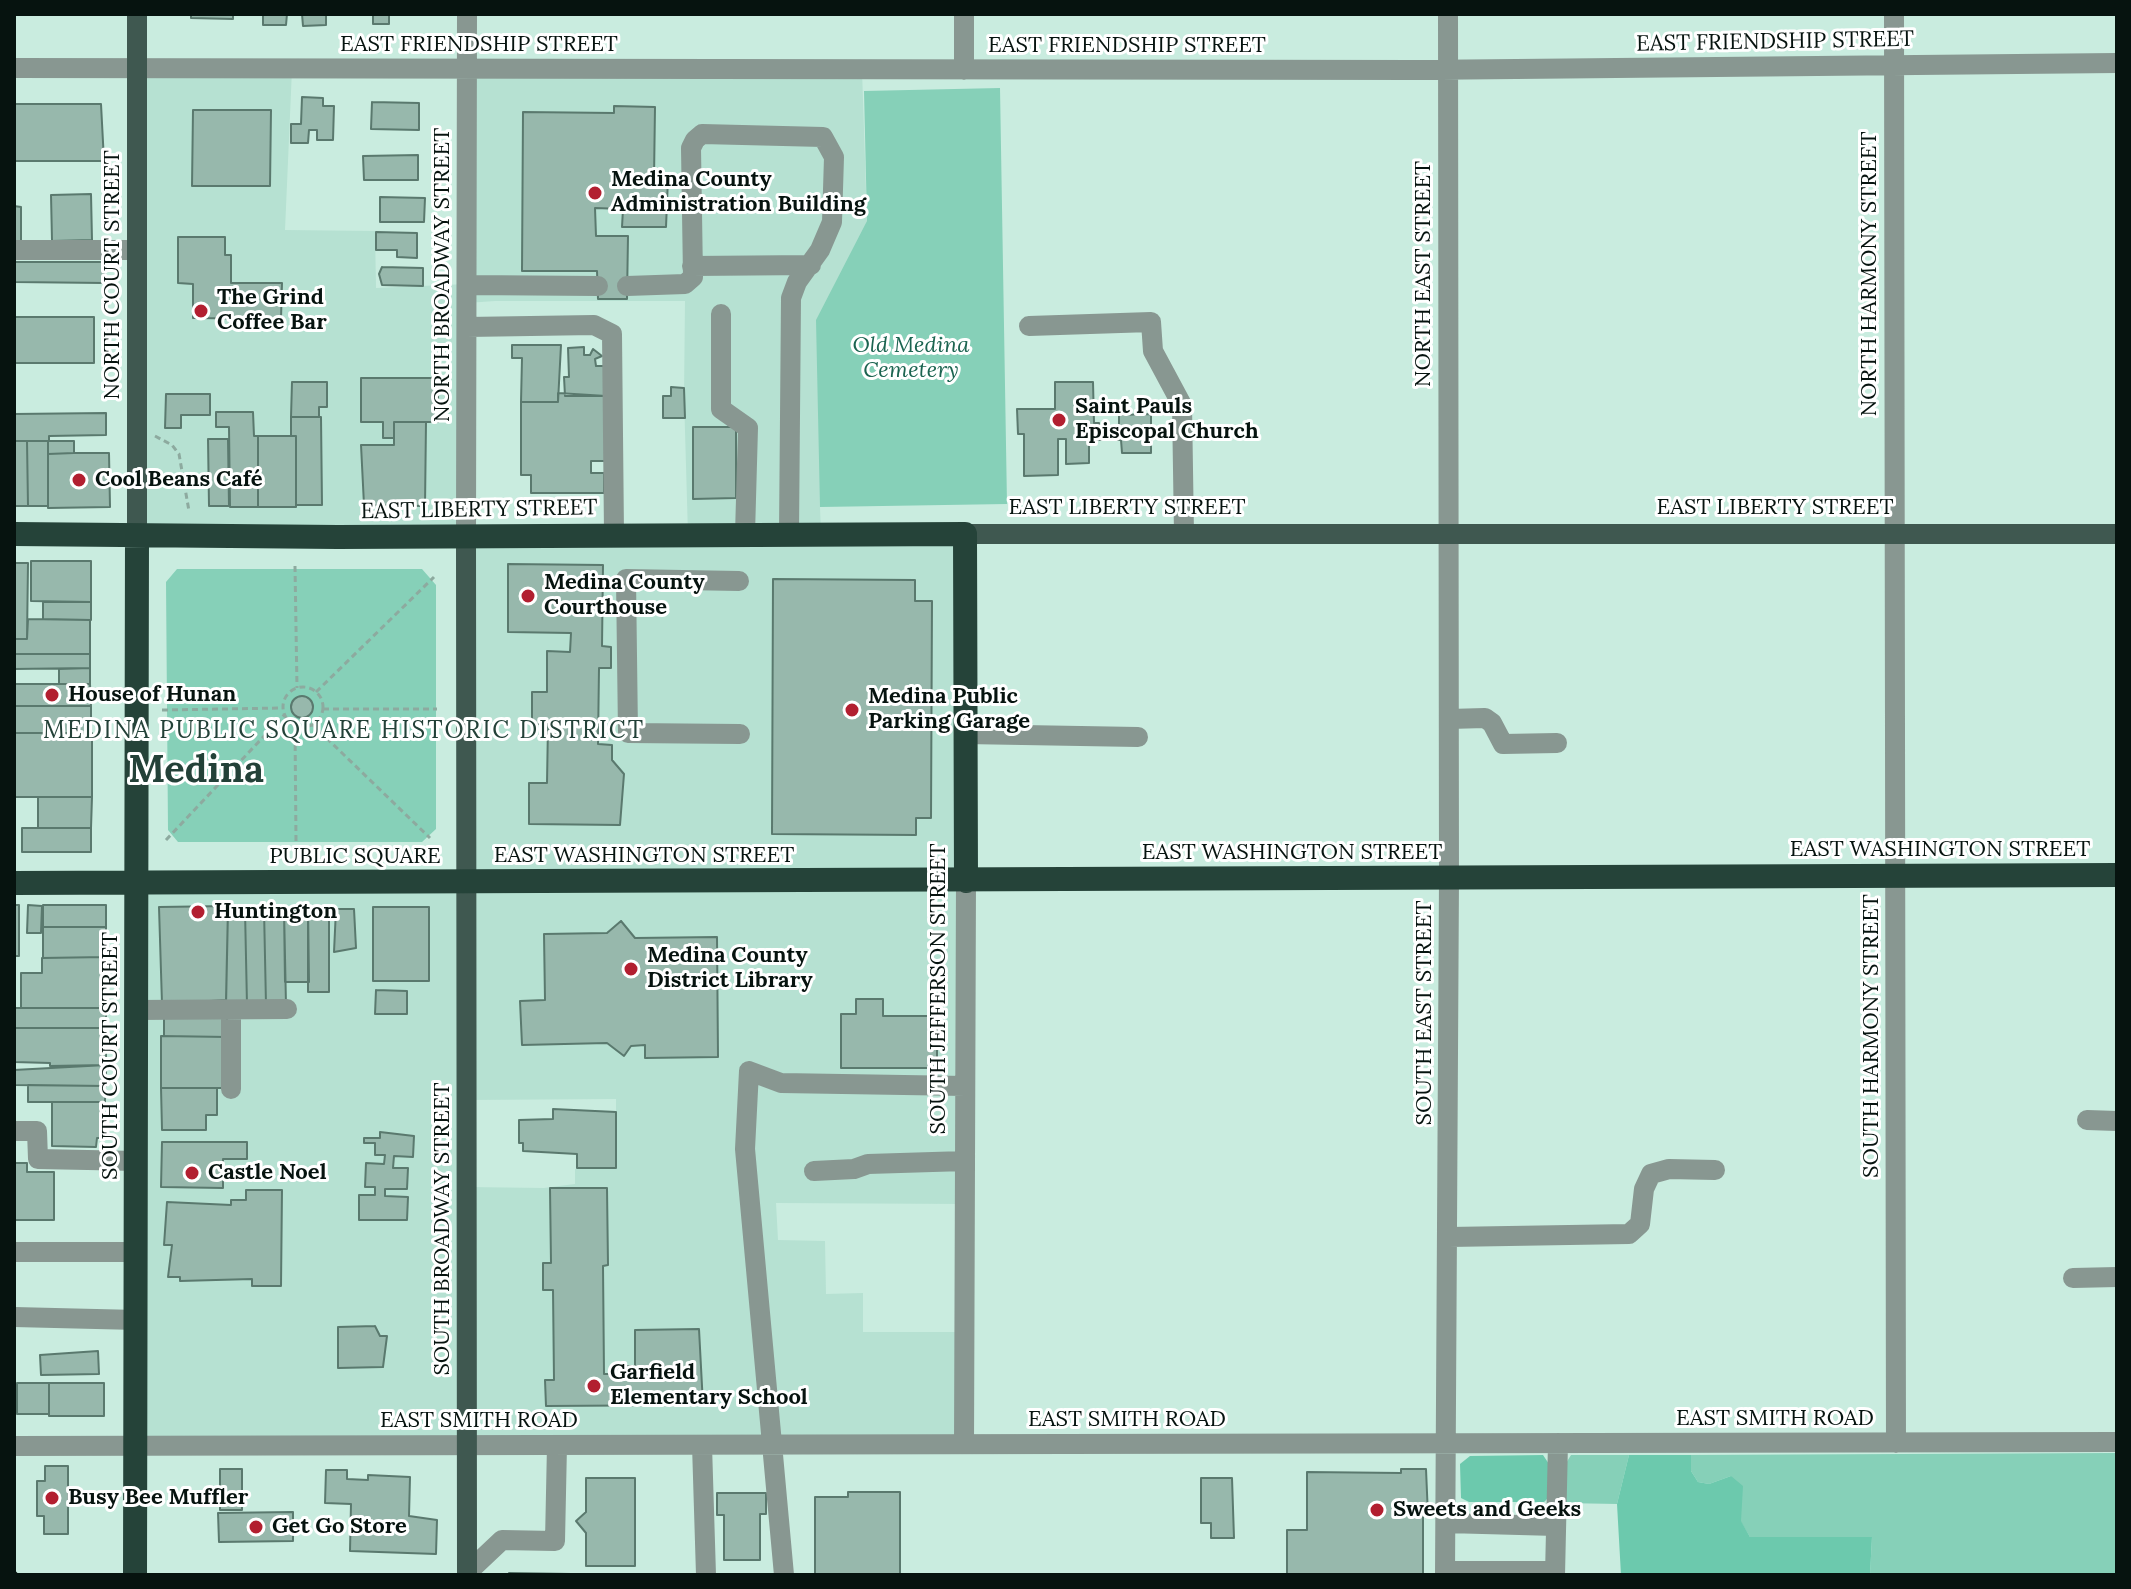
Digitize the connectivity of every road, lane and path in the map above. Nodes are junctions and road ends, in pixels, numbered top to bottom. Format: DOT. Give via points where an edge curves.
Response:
graph roads {
  1 [pos="137,14"];
  2 [pos="467,14"];
  3 [pos="964,14"];
  4 [pos="1448,14"];
  5 [pos="1894,14"];
  6 [pos="2117,63"];
  7 [pos="1894,65"];
  8 [pos="14,68"];
  9 [pos="137,69"];
  10 [pos="467,69"];
  11 [pos="1448,69"];
  12 [pos="964,70"];
  13 [pos="14,250"];
  14 [pos="136,250"];
  15 [pos="811,265"];
  16 [pos="692,266"];
  17 [pos="467,285"];
  18 [pos="598,286"];
  19 [pos="627,286"];
  20 [pos="721,314"];
  21 [pos="1029,326"];
  22 [pos="467,327"];
  23 [pos="155,436"];
  24 [pos="189,511"];
  25 [pos="14,534"];
  26 [pos="614,534"];
  27 [pos="745,534"];
  28 [pos="789,534"];
  29 [pos="965,534"];
  30 [pos="1184,534"];
  31 [pos="1449,534"];
  32 [pos="1894,534"];
  33 [pos="2117,534"];
  34 [pos="137,536"];
  35 [pos="466,537"];
  36 [pos="295,566"];
  37 [pos="434,577"];
  38 [pos="739,581"];
  39 [pos="297,688"];
  40 [pos="316,692"];
  41 [pos="283,708"];
  42 [pos="323,709"];
  43 [pos="437,709"];
  44 [pos="162,710"];
  45 [pos="285,714"];
  46 [pos="1449,719"];
  47 [pos="312,724"];
  48 [pos="295,725"];
  49 [pos="740,734"];
  50 [pos="965,734"];
  51 [pos="1138,737"];
  52 [pos="1557,743"];
  53 [pos="430,838"];
  54 [pos="166,840"];
  55 [pos="296,842"];
  56 [pos="2117,875"];
  57 [pos="1896,876"];
  58 [pos="1449,878"];
  59 [pos="966,881"];
  60 [pos="137,882"];
  61 [pos="14,883"];
  62 [pos="467,883"];
  63 [pos="287,1009"];
  64 [pos="137,1010"];
  65 [pos="231,1010"];
  66 [pos="965,1086"];
  67 [pos="231,1089"];
  68 [pos="2087,1120"];
  69 [pos="2117,1121"];
  70 [pos="14,1131"];
  71 [pos="137,1161"];
  72 [pos="965,1161"];
  73 [pos="1715,1170"];
  74 [pos="814,1171"];
  75 [pos="1449,1237"];
  76 [pos="14,1252"];
  77 [pos="137,1252"];
  78 [pos="2117,1277"];
  79 [pos="2073,1278"];
  80 [pos="14,1317"];
  81 [pos="137,1320"];
  82 [pos="2117,1442"];
  83 [pos="1448,1443"];
  84 [pos="1558,1443"];
  85 [pos="1896,1443"];
  86 [pos="964,1444"];
  87 [pos="466,1445"];
  88 [pos="557,1445"];
  89 [pos="702,1445"];
  90 [pos="774,1445"];
  91 [pos="14,1446"];
  92 [pos="137,1446"];
  93 [pos="1446,1523"];
  94 [pos="1556,1526"];
  95 [pos="1445,1573"];
  96 [pos="1555,1573"];
  97 [pos="467,1574"];
  98 [pos="135,1575"];
  99 [pos="706,1575"];
  100 [pos="784,1575"];
  1 -- 9 [label="main road, NORTH COURT STREET"];
  2 -- 10 [label="street, NORTH BROADWAY STREET"];
  3 -- 12 [label="street"];
  4 -- 11 [label="street, NORTH EAST STREET"];
  5 -- 7 [label="street, NORTH HARMONY STREET"];
  6 -- 7 [label="street, EAST FRIENDSHIP STREET"];
  7 -- 11 [label="street, EAST FRIENDSHIP STREET"];
  7 -- 32 [label="street, NORTH HARMONY STREET"];
  8 -- 9 [label="street, EAST FRIENDSHIP STREET"];
  9 -- 10 [label="street, EAST FRIENDSHIP STREET"];
  9 -- 14 [label="main road, NORTH COURT STREET"];
  10 -- 12 [label="street, EAST FRIENDSHIP STREET"];
  10 -- 17 [label="street, NORTH BROADWAY STREET"];
  11 -- 12 [label="street, EAST FRIENDSHIP STREET"];
  11 -- 31 [label="street, NORTH EAST STREET"];
  13 -- 14 [label="street"];
  14 -- 34 [label="main road, NORTH COURT STREET"];
  15 -- 16 [label="street"];
  15 -- 16 [label="street" via="835,204 834,157 823,137 702,134 691,148"];
  15 -- 28 [label="street" via="791,298"];
  16 -- 19 [label="street" via="693,277 685,284"];
  17 -- 18 [label="street"];
  17 -- 22 [label="street, NORTH BROADWAY STREET"];
  20 -- 27 [label="street" via="721,409 748,428"];
  21 -- 30 [label="street" via="1151,322 1153,351 1182,405"];
  22 -- 26 [label="street" via="594,325 612,334"];
  22 -- 35 [label="street, NORTH BROADWAY STREET"];
  23 -- 24 [label="path" via="179,454"];
  25 -- 34 [label="highway, EAST LIBERTY STREET"];
  26 -- 27 [label="highway, EAST LIBERTY STREET"];
  26 -- 35 [label="highway, EAST LIBERTY STREET"];
  27 -- 28 [label="highway, EAST LIBERTY STREET"];
  28 -- 29 [label="highway, EAST LIBERTY STREET"];
  29 -- 30 [label="main road, EAST LIBERTY STREET"];
  29 -- 50 [label="highway, SOUTH JEFFERSON STREET"];
  30 -- 31 [label="main road, EAST LIBERTY STREET"];
  31 -- 32 [label="main road, EAST LIBERTY STREET"];
  31 -- 46 [label="street, SOUTH EAST STREET"];
  32 -- 33 [label="main road, EAST LIBERTY STREET"];
  32 -- 57 [label="street, SOUTH HARMONY STREET"];
  34 -- 35 [label="highway, EAST LIBERTY STREET"];
  34 -- 60 [label="highway, SOUTH COURT STREET"];
  35 -- 62 [label="main road, PUBLIC SQUARE"];
  36 -- 39 [label="path"];
  37 -- 40 [label="path"];
  38 -- 49 [label="street" via="626,579 628,733"];
  39 -- 40 [label="path"];
  39 -- 41 [label="path" via="287,695"];
  40 -- 42 [label="path"];
  41 -- 44 [label="path"];
  41 -- 45 [label="path"];
  42 -- 43 [label="path"];
  42 -- 47 [label="path"];
  45 -- 48 [label="path"];
  45 -- 54 [label="path"];
  46 -- 52 [label="street" via="1485,718 1503,744"];
  46 -- 58 [label="street, SOUTH EAST STREET"];
  47 -- 48 [label="path"];
  47 -- 53 [label="path"];
  48 -- 55 [label="path"];
  50 -- 51 [label="street"];
  50 -- 59 [label="highway, SOUTH JEFFERSON STREET"];
  56 -- 57 [label="highway, EAST WASHINGTON STREET"];
  57 -- 58 [label="highway, EAST WASHINGTON STREET"];
  57 -- 85 [label="street, SOUTH HARMONY STREET"];
  58 -- 59 [label="highway, EAST WASHINGTON STREET"];
  58 -- 75 [label="street, SOUTH EAST STREET"];
  59 -- 62 [label="highway, EAST WASHINGTON STREET"];
  59 -- 66 [label="street, SOUTH JEFFERSON STREET"];
  60 -- 61 [label="highway, PUBLIC SQUARE"];
  60 -- 62 [label="highway, PUBLIC SQUARE"];
  60 -- 64 [label="highway, SOUTH COURT STREET"];
  62 -- 87 [label="main road, SOUTH BROADWAY STREET"];
  63 -- 65 [label="street"];
  64 -- 65 [label="street"];
  64 -- 71 [label="highway, SOUTH COURT STREET"];
  65 -- 67 [label="street"];
  66 -- 72 [label="street, SOUTH JEFFERSON STREET"];
  66 -- 90 [label="street" via="781,1083 749,1071 745,1149"];
  68 -- 69 [label="street"];
  70 -- 71 [label="street" via="37,1131 38,1159"];
  71 -- 77 [label="highway, SOUTH COURT STREET"];
  72 -- 74 [label="street"];
  72 -- 86 [label="street, SOUTH JEFFERSON STREET"];
  73 -- 75 [label="street" via="1651,1174 1640,1224 1629,1234"];
  75 -- 83 [label="street, SOUTH EAST STREET"];
  76 -- 77 [label="street"];
  77 -- 81 [label="highway, SOUTH COURT STREET"];
  78 -- 79 [label="street"];
  80 -- 81 [label="street"];
  81 -- 92 [label="highway, SOUTH COURT STREET"];
  82 -- 85 [label="street, EAST SMITH ROAD"];
  83 -- 84 [label="street, EAST SMITH ROAD"];
  83 -- 86 [label="street, EAST SMITH ROAD"];
  83 -- 93 [label="street, SOUTH EAST STREET"];
  84 -- 85 [label="street, EAST SMITH ROAD"];
  84 -- 94 [label="street"];
  86 -- 90 [label="street, EAST SMITH ROAD"];
  87 -- 88 [label="street, EAST SMITH ROAD"];
  87 -- 92 [label="street, EAST SMITH ROAD"];
  87 -- 97 [label="main road, SOUTH BROADWAY STREET"];
  88 -- 89 [label="street, EAST SMITH ROAD"];
  88 -- 97 [label="street" via="555,1541 502,1540"];
  89 -- 90 [label="street, EAST SMITH ROAD"];
  89 -- 99 [label="street"];
  90 -- 100 [label="street"];
  91 -- 92 [label="street, EAST SMITH ROAD"];
  92 -- 98 [label="highway, SOUTH COURT STREET"];
  93 -- 94 [label="street"];
  93 -- 95 [label="street, SOUTH EAST STREET"];
  94 -- 96 [label="street"];
  95 -- 96 [label="street"];
}
